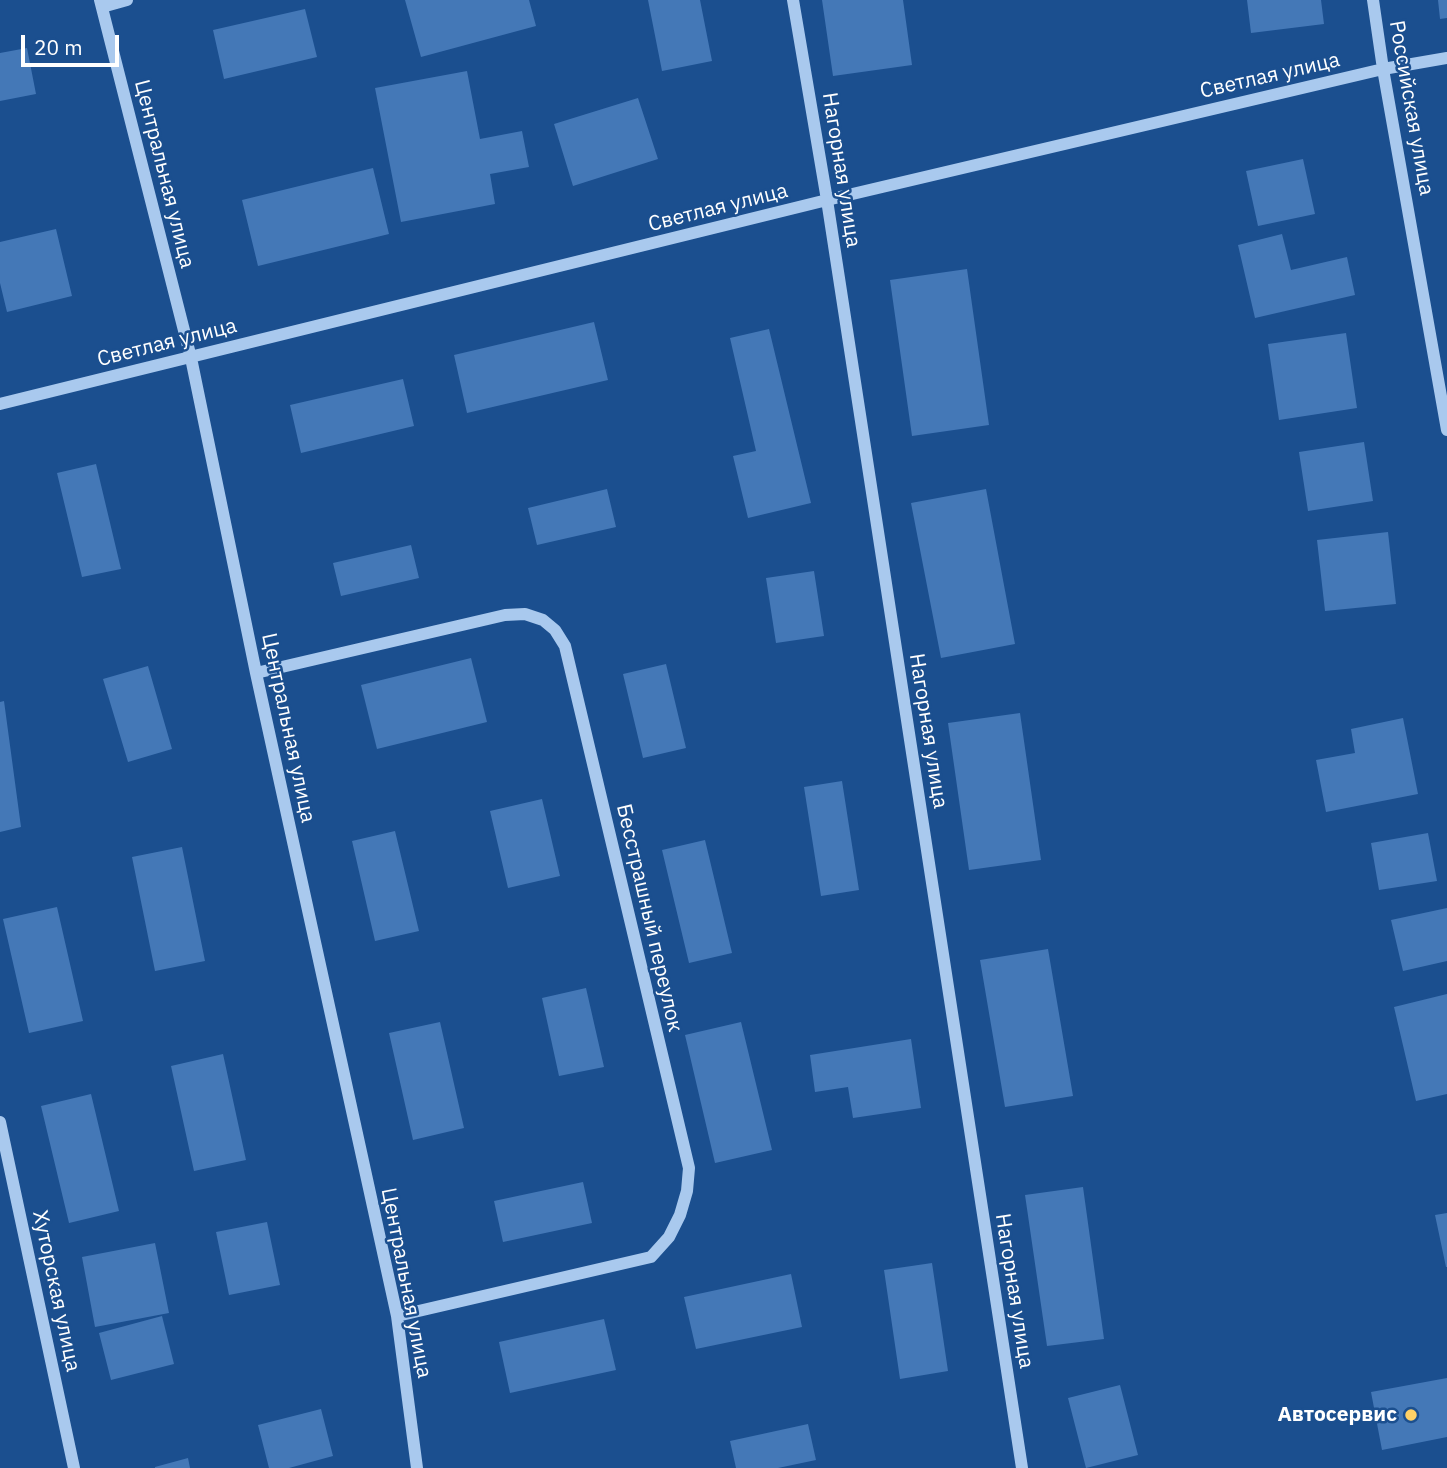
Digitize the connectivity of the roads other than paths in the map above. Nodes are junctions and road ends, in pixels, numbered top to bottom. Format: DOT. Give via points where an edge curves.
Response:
graph roads {
  1 [pos="127,0"];
  2 [pos="793,0"];
  3 [pos="1373,0"];
  4 [pos="101,3"];
  5 [pos="1447,58"];
  6 [pos="1383,69"];
  7 [pos="827,200"];
  8 [pos="191,358"];
  9 [pos="0,404"];
  10 [pos="1447,430"];
  11 [pos="256,673"];
  12 [pos="0,1122"];
  13 [pos="397,1316"];
  14 [pos="74,1468"];
  15 [pos="416,1468"];
  16 [pos="1022,1468"];
  1 -- 4 [label="street"];
  2 -- 7 [label="street, Нагорная улица"];
  3 -- 6 [label="street, Российская улица"];
  4 -- 8 [label="street, Центральная улица"];
  5 -- 6 [label="street, Светлая улица"];
  6 -- 7 [label="street, Светлая улица"];
  6 -- 10 [label="street, Российская улица"];
  7 -- 8 [label="street, Светлая улица"];
  7 -- 16 [label="street, Нагорная улица"];
  8 -- 9 [label="street, Светлая улица"];
  8 -- 11 [label="street, Центральная улица"];
  11 -- 13 [label="street, Центральная улица"];
  11 -- 13 [label="street, Бесстрашный переулок" via="505,615 525,614 555,630 565,646 689,1168 680,1215 651,1257"];
  12 -- 14 [label="street, Хуторская улица"];
  13 -- 15 [label="street, Центральная улица"];
}
